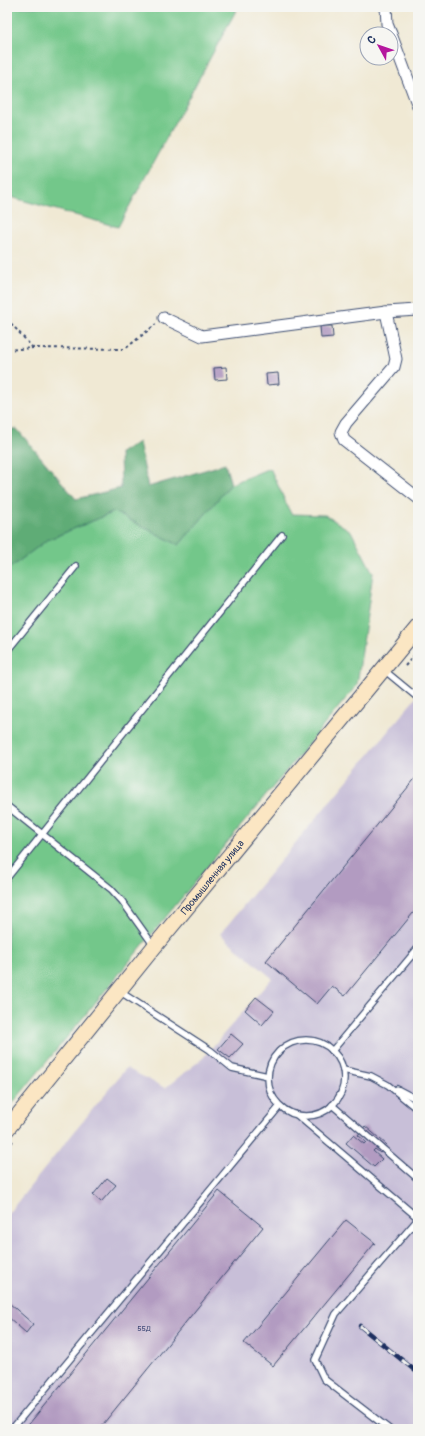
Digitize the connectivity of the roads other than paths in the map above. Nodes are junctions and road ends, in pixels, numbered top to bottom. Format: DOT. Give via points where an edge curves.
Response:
graph roads {
  1 [pos="386,7"];
  2 [pos="388,26"];
  3 [pos="399,55"];
  4 [pos="418,106"];
  5 [pos="418,310"];
  6 [pos="386,312"];
  7 [pos="164,318"];
  8 [pos="418,498"];
  9 [pos="282,535"];
  10 [pos="76,566"];
  11 [pos="418,627"];
  12 [pos="7,651"];
  13 [pos="383,669"];
  14 [pos="418,698"];
  15 [pos="7,806"];
  16 [pos="43,834"];
  17 [pos="7,878"];
  18 [pos="154,947"];
  19 [pos="418,948"];
  20 [pos="119,990"];
  21 [pos="332,1050"];
  22 [pos="343,1070"];
  23 [pos="268,1076"];
  24 [pos="388,1085"];
  25 [pos="418,1100"];
  26 [pos="332,1105"];
  27 [pos="280,1106"];
  28 [pos="418,1110"];
  29 [pos="298,1115"];
  30 [pos="7,1129"];
  31 [pos="418,1179"];
  32 [pos="418,1219"];
  33 [pos="12,1429"];
  34 [pos="389,1429"];
  1 -- 2 [label="street"];
  3 -- 4 [label="street"];
  5 -- 6 [label="street"];
  6 -- 7 [label="street" via="202,336"];
  6 -- 8 [label="street" via="396,359 394,367 341,432 344,440"];
  9 -- 16 [label="lane"];
  10 -- 12 [label="lane"];
  11 -- 13 [label="street, Промышленная улица"];
  13 -- 14 [label="lane"];
  13 -- 18 [label="street, Промышленная улица"];
  15 -- 16 [label="lane"];
  16 -- 17 [label="lane"];
  16 -- 18 [label="lane" via="122,901"];
  18 -- 20 [label="street, Промышленная улица"];
  19 -- 21 [label="lane"];
  20 -- 23 [label="lane" via="210,1050 232,1068"];
  20 -- 30 [label="street, Промышленная улица"];
  21 -- 22 [label="lane"];
  21 -- 23 [label="lane" via="313,1041 292,1043 275,1056"];
  22 -- 24 [label="lane" via="371,1076"];
  22 -- 26 [label="lane" via="341,1092"];
  23 -- 27 [label="lane" via="270,1092"];
  24 -- 25 [label="lane"];
  24 -- 28 [label="lane"];
  26 -- 29 [label="lane" via="310,1116"];
  26 -- 31 [label="lane"];
  27 -- 29 [label="lane"];
  27 -- 33 [label="lane"];
  29 -- 32 [label="lane"];
  32 -- 34 [label="lane" via="336,1314 315,1360 324,1379"];
}
